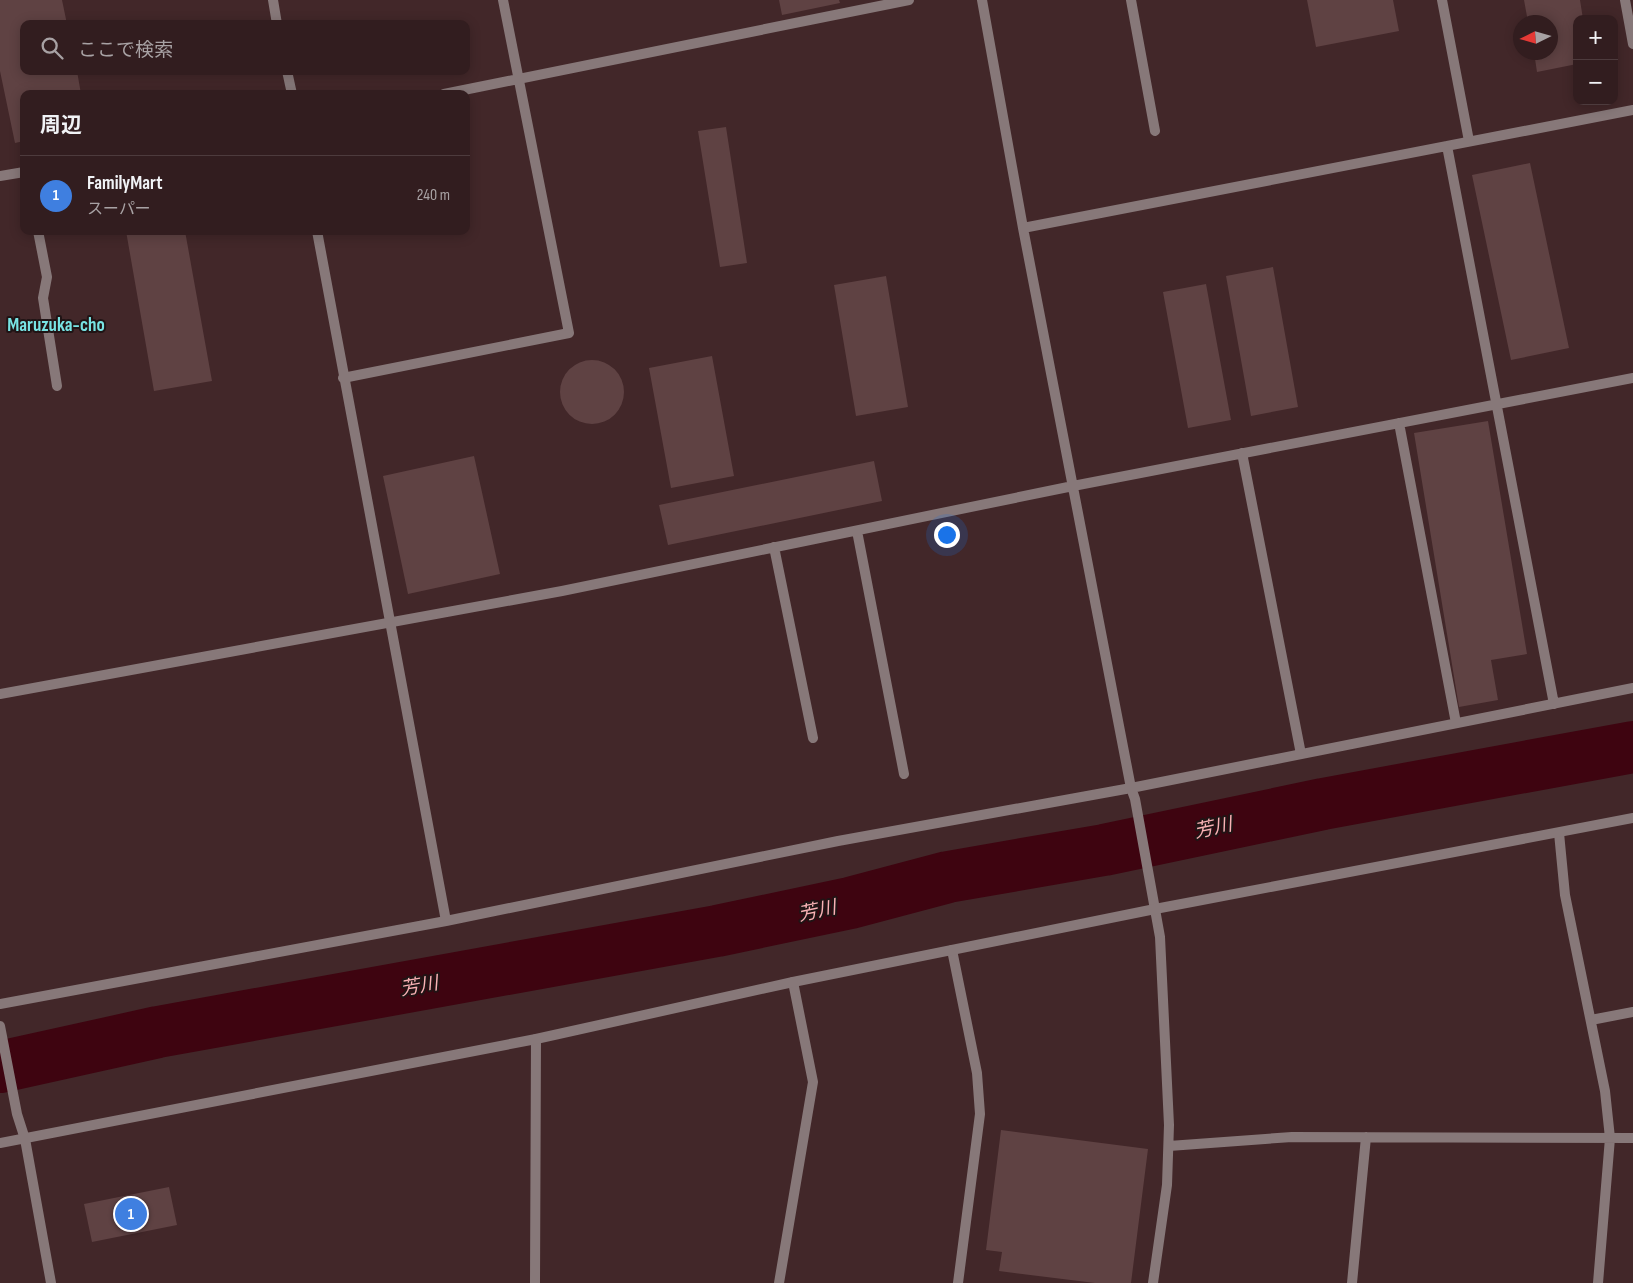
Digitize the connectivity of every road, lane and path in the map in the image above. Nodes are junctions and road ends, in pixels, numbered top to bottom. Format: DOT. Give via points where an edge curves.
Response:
graph roads {
  1 [pos="272,0"];
  2 [pos="502,0"];
  3 [pos="909,0"];
  4 [pos="982,0"];
  5 [pos="1131,0"];
  6 [pos="1442,0"];
  7 [pos="1625,0"];
  8 [pos="276,20"];
  9 [pos="1633,44"];
  10 [pos="288,75"];
  11 [pos="520,79"];
  12 [pos="291,90"];
  13 [pos="464,90"];
  14 [pos="1633,110"];
  15 [pos="1155,131"];
  16 [pos="1469,142"];
  17 [pos="1447,146"];
  18 [pos="20,173"];
  19 [pos="0,176"];
  20 [pos="1023,228"];
  21 [pos="39,235"];
  22 [pos="318,235"];
  23 [pos="343,378"];
  24 [pos="1633,378"];
  25 [pos="57,386"];
  26 [pos="1496,404"];
  27 [pos="1399,423"];
  28 [pos="1242,453"];
  29 [pos="1073,486"];
  30 [pos="857,531"];
  31 [pos="774,548"];
  32 [pos="389,623"];
  33 [pos="1633,688"];
  34 [pos="0,694"];
  35 [pos="1554,704"];
  36 [pos="1456,723"];
  37 [pos="813,738"];
  38 [pos="1301,754"];
  39 [pos="904,774"];
  40 [pos="1131,788"];
  41 [pos="1633,818"];
  42 [pos="1559,833"];
  43 [pos="1155,909"];
  44 [pos="446,921"];
  45 [pos="952,950"];
  46 [pos="793,982"];
  47 [pos="0,1004"];
  48 [pos="1633,1012"];
  49 [pos="1591,1020"];
  50 [pos="0,1026"];
  51 [pos="536,1039"];
  52 [pos="1366,1137"];
  53 [pos="25,1138"];
  54 [pos="1610,1138"];
  55 [pos="1633,1138"];
  56 [pos="0,1143"];
  57 [pos="1169,1146"];
  58 [pos="51,1283"];
  59 [pos="535,1283"];
  60 [pos="779,1283"];
  61 [pos="958,1283"];
  62 [pos="1153,1283"];
  63 [pos="1352,1283"];
  64 [pos="1598,1283"];
  1 -- 8 [label="street"];
  2 -- 11 [label="street"];
  3 -- 11 [label="street"];
  4 -- 20 [label="street"];
  5 -- 15 [label="street"];
  6 -- 16 [label="street"];
  7 -- 9 [label="street"];
  10 -- 12 [label="street"];
  11 -- 13 [label="street"];
  11 -- 23 [label="street" via="569,333"];
  14 -- 16 [label="street"];
  16 -- 17 [label="street"];
  17 -- 20 [label="street"];
  17 -- 26 [label="street"];
  18 -- 19 [label="street"];
  20 -- 29 [label="street"];
  21 -- 25 [label="street" via="47,278 43,298"];
  22 -- 23 [label="street"];
  23 -- 32 [label="street"];
  24 -- 26 [label="street"];
  26 -- 27 [label="street"];
  26 -- 35 [label="street"];
  27 -- 28 [label="street"];
  27 -- 36 [label="street"];
  28 -- 29 [label="street"];
  28 -- 38 [label="street"];
  29 -- 30 [label="street"];
  29 -- 40 [label="street"];
  30 -- 31 [label="street"];
  30 -- 39 [label="street"];
  31 -- 32 [label="street"];
  31 -- 37 [label="street"];
  32 -- 34 [label="street"];
  32 -- 44 [label="street"];
  33 -- 35 [label="street"];
  35 -- 36 [label="street"];
  36 -- 38 [label="street"];
  38 -- 40 [label="street"];
  40 -- 43 [label="street"];
  40 -- 44 [label="street" via="838,841"];
  41 -- 42 [label="street"];
  42 -- 43 [label="street"];
  42 -- 49 [label="street" via="1565,895"];
  43 -- 45 [label="street"];
  43 -- 57 [label="street" via="1160,937"];
  44 -- 47 [label="street"];
  45 -- 46 [label="street"];
  45 -- 61 [label="street" via="977,1073 980,1114"];
  46 -- 51 [label="street"];
  46 -- 60 [label="street" via="813,1082"];
  48 -- 49 [label="street"];
  49 -- 54 [label="street" via="1605,1091"];
  50 -- 53 [label="street" via="17,1114"];
  51 -- 53 [label="street"];
  51 -- 59 [label="street"];
  52 -- 54 [label="street"];
  52 -- 57 [label="street" via="1292,1137"];
  52 -- 63 [label="street"];
  53 -- 56 [label="street"];
  53 -- 58 [label="street"];
  54 -- 55 [label="street"];
  54 -- 64 [label="street"];
  57 -- 62 [label="street" via="1167,1185"];
}
